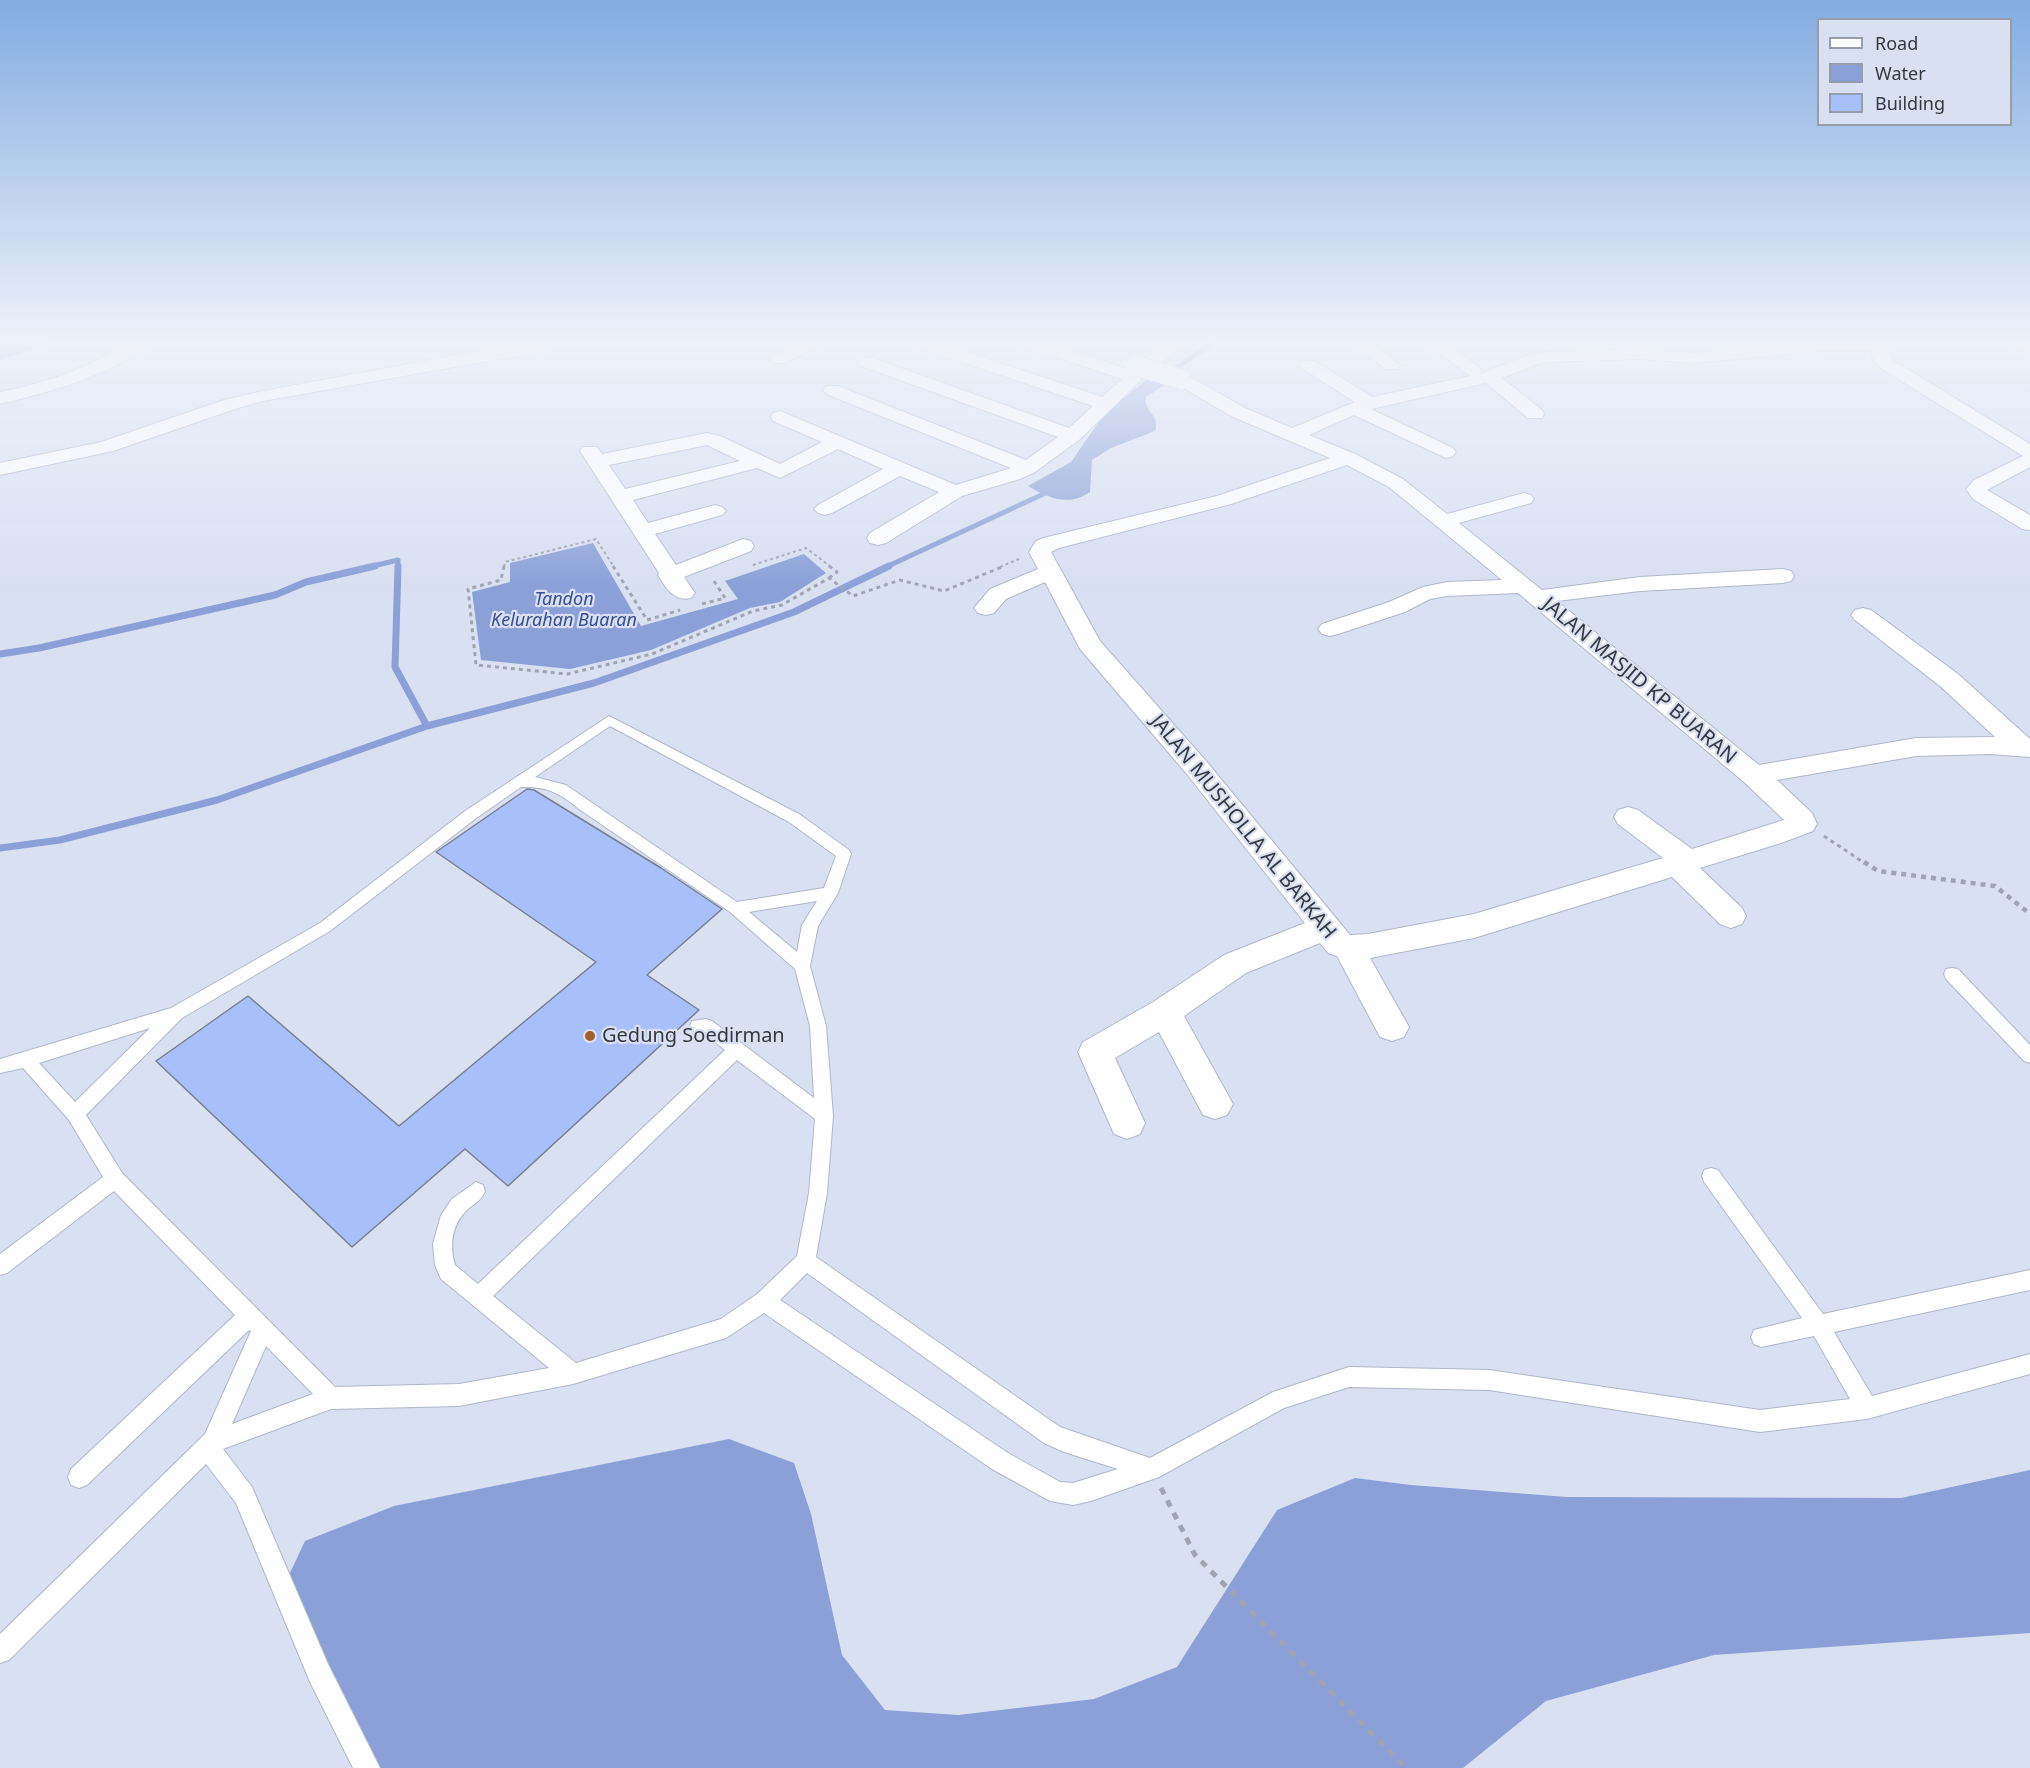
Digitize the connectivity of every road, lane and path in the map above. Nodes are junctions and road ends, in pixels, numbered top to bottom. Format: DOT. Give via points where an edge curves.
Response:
graph roads {
  1 [pos="174,424"];
  2 [pos="796,424"];
  3 [pos="916,424"];
  4 [pos="1037,424"];
  5 [pos="1085,424"];
  6 [pos="1265,424"];
  7 [pos="1320,424"];
  8 [pos="1383,424"];
  9 [pos="1983,424"];
  10 [pos="1292,435"];
  11 [pos="1072,436"];
  12 [pos="838,441"];
  13 [pos="1446,452"];
  14 [pos="2030,452"];
  15 [pos="1348,458"];
  16 [pos="2030,460"];
  17 [pos="758,462"];
  18 [pos="899,468"];
  19 [pos="1028,468"];
  20 [pos="0,469"];
  21 [pos="956,492"];
  22 [pos="620,497"];
  23 [pos="1524,499"];
  24 [pos="825,509"];
  25 [pos="715,511"];
  26 [pos="1443,521"];
  27 [pos="2030,524"];
  28 [pos="643,531"];
  29 [pos="878,538"];
  30 [pos="743,546"];
  31 [pos="1045,562"];
  32 [pos="743,568"];
  33 [pos="669,574"];
  34 [pos="721,575"];
  35 [pos="1783,576"];
  36 [pos="829,578"];
  37 [pos="1532,591"];
  38 [pos="685,604"];
  39 [pos="987,608"];
  40 [pos="1863,615"];
  41 [pos="1330,629"];
  42 [pos="2026,747"];
  43 [pos="1754,775"];
  44 [pos="518,782"];
  45 [pos="1628,817"];
  46 [pos="1803,822"];
  47 [pos="1682,863"];
  48 [pos="830,893"];
  49 [pos="735,908"];
  50 [pos="2030,914"];
  51 [pos="1731,916"];
  52 [pos="1337,937"];
  53 [pos="802,966"];
  54 [pos="1952,974"];
  55 [pos="1165,1012"];
  56 [pos="176,1013"];
  57 [pos="698,1026"];
  58 [pos="1392,1027"];
  59 [pos="736,1050"];
  60 [pos="2030,1056"];
  61 [pos="27,1060"];
  62 [pos="0,1066"];
  63 [pos="1215,1104"];
  64 [pos="75,1114"];
  65 [pos="824,1116"];
  66 [pos="1127,1123"];
  67 [pos="1711,1176"];
  68 [pos="115,1179"];
  69 [pos="476,1191"];
  70 [pos="806,1261"];
  71 [pos="0,1266"];
  72 [pos="2030,1280"];
  73 [pos="478,1297"];
  74 [pos="764,1301"];
  75 [pos="256,1322"];
  76 [pos="1819,1325"];
  77 [pos="1761,1337"];
  78 [pos="2030,1364"];
  79 [pos="573,1374"];
  80 [pos="332,1398"];
  81 [pos="1867,1408"];
  82 [pos="210,1445"];
  83 [pos="1151,1469"];
  84 [pos="79,1477"];
  85 [pos="0,1651"];
  86 [pos="367,1768"];
  87 [pos="1406,1768"];
  1 -- 20 [label="street" via="106,447"];
  2 -- 12 [label="street"];
  3 -- 19 [label="street"];
  4 -- 11 [label="street"];
  5 -- 11 [label="street"];
  6 -- 10 [label="street, JALAN MASJID KP BUARAN, bridge"];
  7 -- 10 [label="street"];
  8 -- 13 [label="street" via="1422,437"];
  9 -- 14 [label="street"];
  10 -- 15 [label="street, JALAN MASJID KP BUARAN"];
  11 -- 19 [label="street"];
  12 -- 17 [label="street" via="782,471"];
  12 -- 18 [label="street"];
  15 -- 26 [label="street, JALAN MASJID KP BUARAN" via="1385,476"];
  15 -- 31 [label="street" via="1224,500 1051,543 1044,546"];
  16 -- 27 [label="street" via="2001,471 1976,489"];
  17 -- 22 [label="street"];
  17 -- 22 [label="street" via="707,439 594,456"];
  18 -- 21 [label="street"];
  18 -- 24 [label="street"];
  19 -- 21 [label="street"];
  21 -- 29 [label="street"];
  22 -- 28 [label="street"];
  23 -- 26 [label="street"];
  25 -- 28 [label="street"];
  26 -- 37 [label="street, JALAN MASJID KP BUARAN"];
  28 -- 33 [label="street"];
  30 -- 33 [label="street"];
  31 -- 36 [label="path" via="1005,563 944,591 900,580 853,596"];
  31 -- 39 [label="street" via="998,594"];
  31 -- 52 [label="street, JALAN MUSHOLLA AL BARKAH" via="1102,661"];
  32 -- 36 [label="path" via="806,548 837,572"];
  33 -- 38 [label="street"];
  34 -- 38 [label="path" via="711,579 725,598"];
  35 -- 37 [label="street"];
  36 -- 38 [label="path" via="782,605 753,611 652,654 567,674 476,665 468,589 501,580 505,562 596,539 647,620"];
  37 -- 41 [label="street, JALAN MASJID KP BUARAN" via="1447,589 1423,594 1397,607"];
  37 -- 43 [label="street, JALAN MASJID KP BUARAN"];
  40 -- 42 [label="street" via="1949,680"];
  42 -- 43 [label="street" via="1916,747"];
  43 -- 46 [label="street"];
  44 -- 48 [label="lane" via="613,720 794,818 842,852 844,857"];
  44 -- 49 [label="lane" via="547,781 567,791"];
  44 -- 56 [label="lane" via="325,927"];
  45 -- 47 [label="street"];
  46 -- 47 [label="street, JALAN MUSHOLLA AL BARKAH" via="1799,827"];
  46 -- 50 [label="path" via="1878,871 1995,886"];
  47 -- 51 [label="street"];
  47 -- 52 [label="street, JALAN MUSHOLLA AL BARKAH" via="1474,926 1368,946"];
  48 -- 49 [label="lane"];
  48 -- 53 [label="lane" via="810,925"];
  49 -- 53 [label="lane"];
  52 -- 55 [label="street" via="1235,964"];
  52 -- 58 [label="street"];
  53 -- 65 [label="lane" via="818,1026"];
  54 -- 60 [label="lane"];
  55 -- 63 [label="street"];
  55 -- 66 [label="street" via="1095,1052"];
  56 -- 61 [label="lane"];
  56 -- 64 [label="lane"];
  57 -- 59 [label="lane" via="706,1026"];
  59 -- 65 [label="lane"];
  59 -- 73 [label="lane"];
  61 -- 62 [label="lane"];
  61 -- 64 [label="lane"];
  64 -- 68 [label="lane"];
  65 -- 70 [label="lane" via="818,1193"];
  67 -- 76 [label="lane"];
  68 -- 71 [label="lane"];
  68 -- 75 [label="lane"];
  69 -- 73 [label="lane" via="451,1214 441,1251 448,1272"];
  70 -- 74 [label="lane"];
  70 -- 83 [label="lane" via="1052,1435"];
  72 -- 76 [label="lane"];
  73 -- 79 [label="lane"];
  74 -- 79 [label="lane" via="726,1328"];
  74 -- 83 [label="lane" via="1000,1461 1058,1493 1091,1490"];
  75 -- 80 [label="lane"];
  75 -- 82 [label="lane"];
  75 -- 84 [label="lane"];
  76 -- 77 [label="lane"];
  76 -- 81 [label="lane"];
  78 -- 81 [label="lane"];
  79 -- 80 [label="lane" via="459,1395"];
  80 -- 82 [label="lane"];
  81 -- 83 [label="lane" via="1760,1421 1489,1380 1349,1377 1280,1399"];
  82 -- 85 [label="lane"];
  82 -- 86 [label="lane" via="244,1495 319,1673"];
  83 -- 87 [label="path" via="1196,1555"];
}
